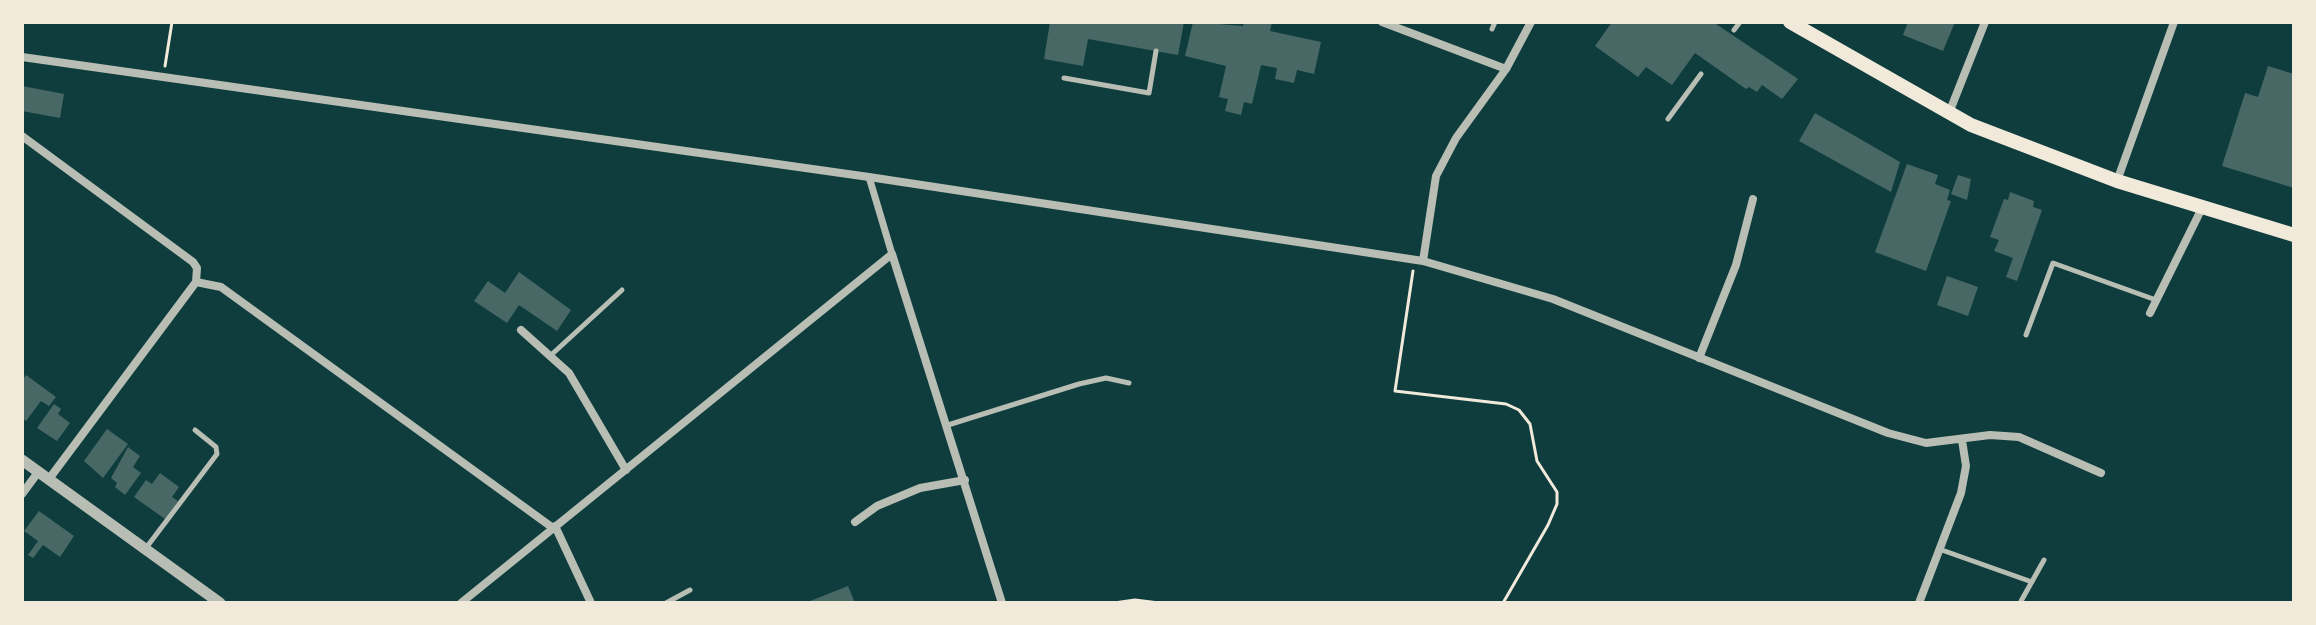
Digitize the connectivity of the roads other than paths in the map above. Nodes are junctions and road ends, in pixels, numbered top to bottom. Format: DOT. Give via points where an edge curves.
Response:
graph roads {
  1 [pos="1382,22"];
  2 [pos="1495,22"];
  3 [pos="1531,22"];
  4 [pos="1740,22"];
  5 [pos="1790,22"];
  6 [pos="1985,22"];
  7 [pos="2174,22"];
  8 [pos="1813,28"];
  9 [pos="1492,29"];
  10 [pos="1734,30"];
  11 [pos="1156,51"];
  12 [pos="22,57"];
  13 [pos="1506,69"];
  14 [pos="1701,74"];
  15 [pos="1064,78"];
  16 [pos="1949,114"];
  17 [pos="1668,119"];
  18 [pos="22,136"];
  19 [pos="869,177"];
  20 [pos="2117,181"];
  21 [pos="1753,199"];
  22 [pos="2202,208"];
  23 [pos="2294,235"];
  24 [pos="892,254"];
  25 [pos="1419,260"];
  26 [pos="196,282"];
  27 [pos="622,290"];
  28 [pos="2156,300"];
  29 [pos="2150,313"];
  30 [pos="521,330"];
  31 [pos="2026,335"];
  32 [pos="550,356"];
  33 [pos="1699,358"];
  34 [pos="1129,383"];
  35 [pos="948,425"];
  36 [pos="195,430"];
  37 [pos="1962,440"];
  38 [pos="22,460"];
  39 [pos="626,470"];
  40 [pos="39,471"];
  41 [pos="2101,473"];
  42 [pos="49,479"];
  43 [pos="965,480"];
  44 [pos="22,494"];
  45 [pos="855,522"];
  46 [pos="554,527"];
  47 [pos="146,548"];
  48 [pos="1939,549"];
  49 [pos="2044,560"];
  50 [pos="2032,582"];
  51 [pos="690,590"];
  52 [pos="220,603"];
  53 [pos="461,603"];
  54 [pos="591,603"];
  55 [pos="666,603"];
  56 [pos="1002,603"];
  57 [pos="1919,603"];
  58 [pos="2020,603"];
  1 -- 13 [label="street"];
  2 -- 9 [label="lane"];
  3 -- 13 [label="street"];
  4 -- 10 [label="lane"];
  5 -- 8 [label="main road"];
  6 -- 16 [label="street"];
  7 -- 20 [label="street"];
  8 -- 16 [label="main road"];
  11 -- 15 [label="lane" via="1149,93"];
  12 -- 19 [label="street"];
  13 -- 25 [label="street" via="1456,138 1436,176"];
  14 -- 17 [label="lane"];
  16 -- 20 [label="main road"];
  18 -- 26 [label="street" via="193,262"];
  19 -- 24 [label="street"];
  19 -- 25 [label="street"];
  20 -- 22 [label="main road"];
  21 -- 33 [label="street" via="1736,265"];
  22 -- 23 [label="main road"];
  22 -- 28 [label="street"];
  24 -- 35 [label="street"];
  24 -- 39 [label="street"];
  25 -- 33 [label="street" via="1553,299"];
  26 -- 42 [label="street"];
  26 -- 46 [label="street" via="221,287"];
  27 -- 32 [label="lane"];
  28 -- 29 [label="street"];
  28 -- 31 [label="lane" via="2053,263"];
  30 -- 32 [label="street"];
  32 -- 39 [label="street" via="569,373"];
  33 -- 37 [label="street" via="1888,433 1926,443"];
  34 -- 35 [label="lane" via="1106,378 1079,384"];
  35 -- 43 [label="street"];
  36 -- 47 [label="lane" via="217,454"];
  37 -- 41 [label="street" via="2019,437"];
  37 -- 48 [label="street" via="1966,466 1961,493"];
  38 -- 40 [label="street"];
  39 -- 46 [label="street"];
  40 -- 42 [label="street"];
  40 -- 44 [label="street"];
  42 -- 47 [label="street"];
  43 -- 45 [label="street" via="920,488"];
  43 -- 56 [label="street"];
  46 -- 53 [label="street"];
  46 -- 54 [label="street"];
  47 -- 52 [label="street"];
  48 -- 50 [label="lane"];
  48 -- 57 [label="street"];
  49 -- 50 [label="lane"];
  50 -- 58 [label="lane"];
  51 -- 55 [label="lane"];
}
